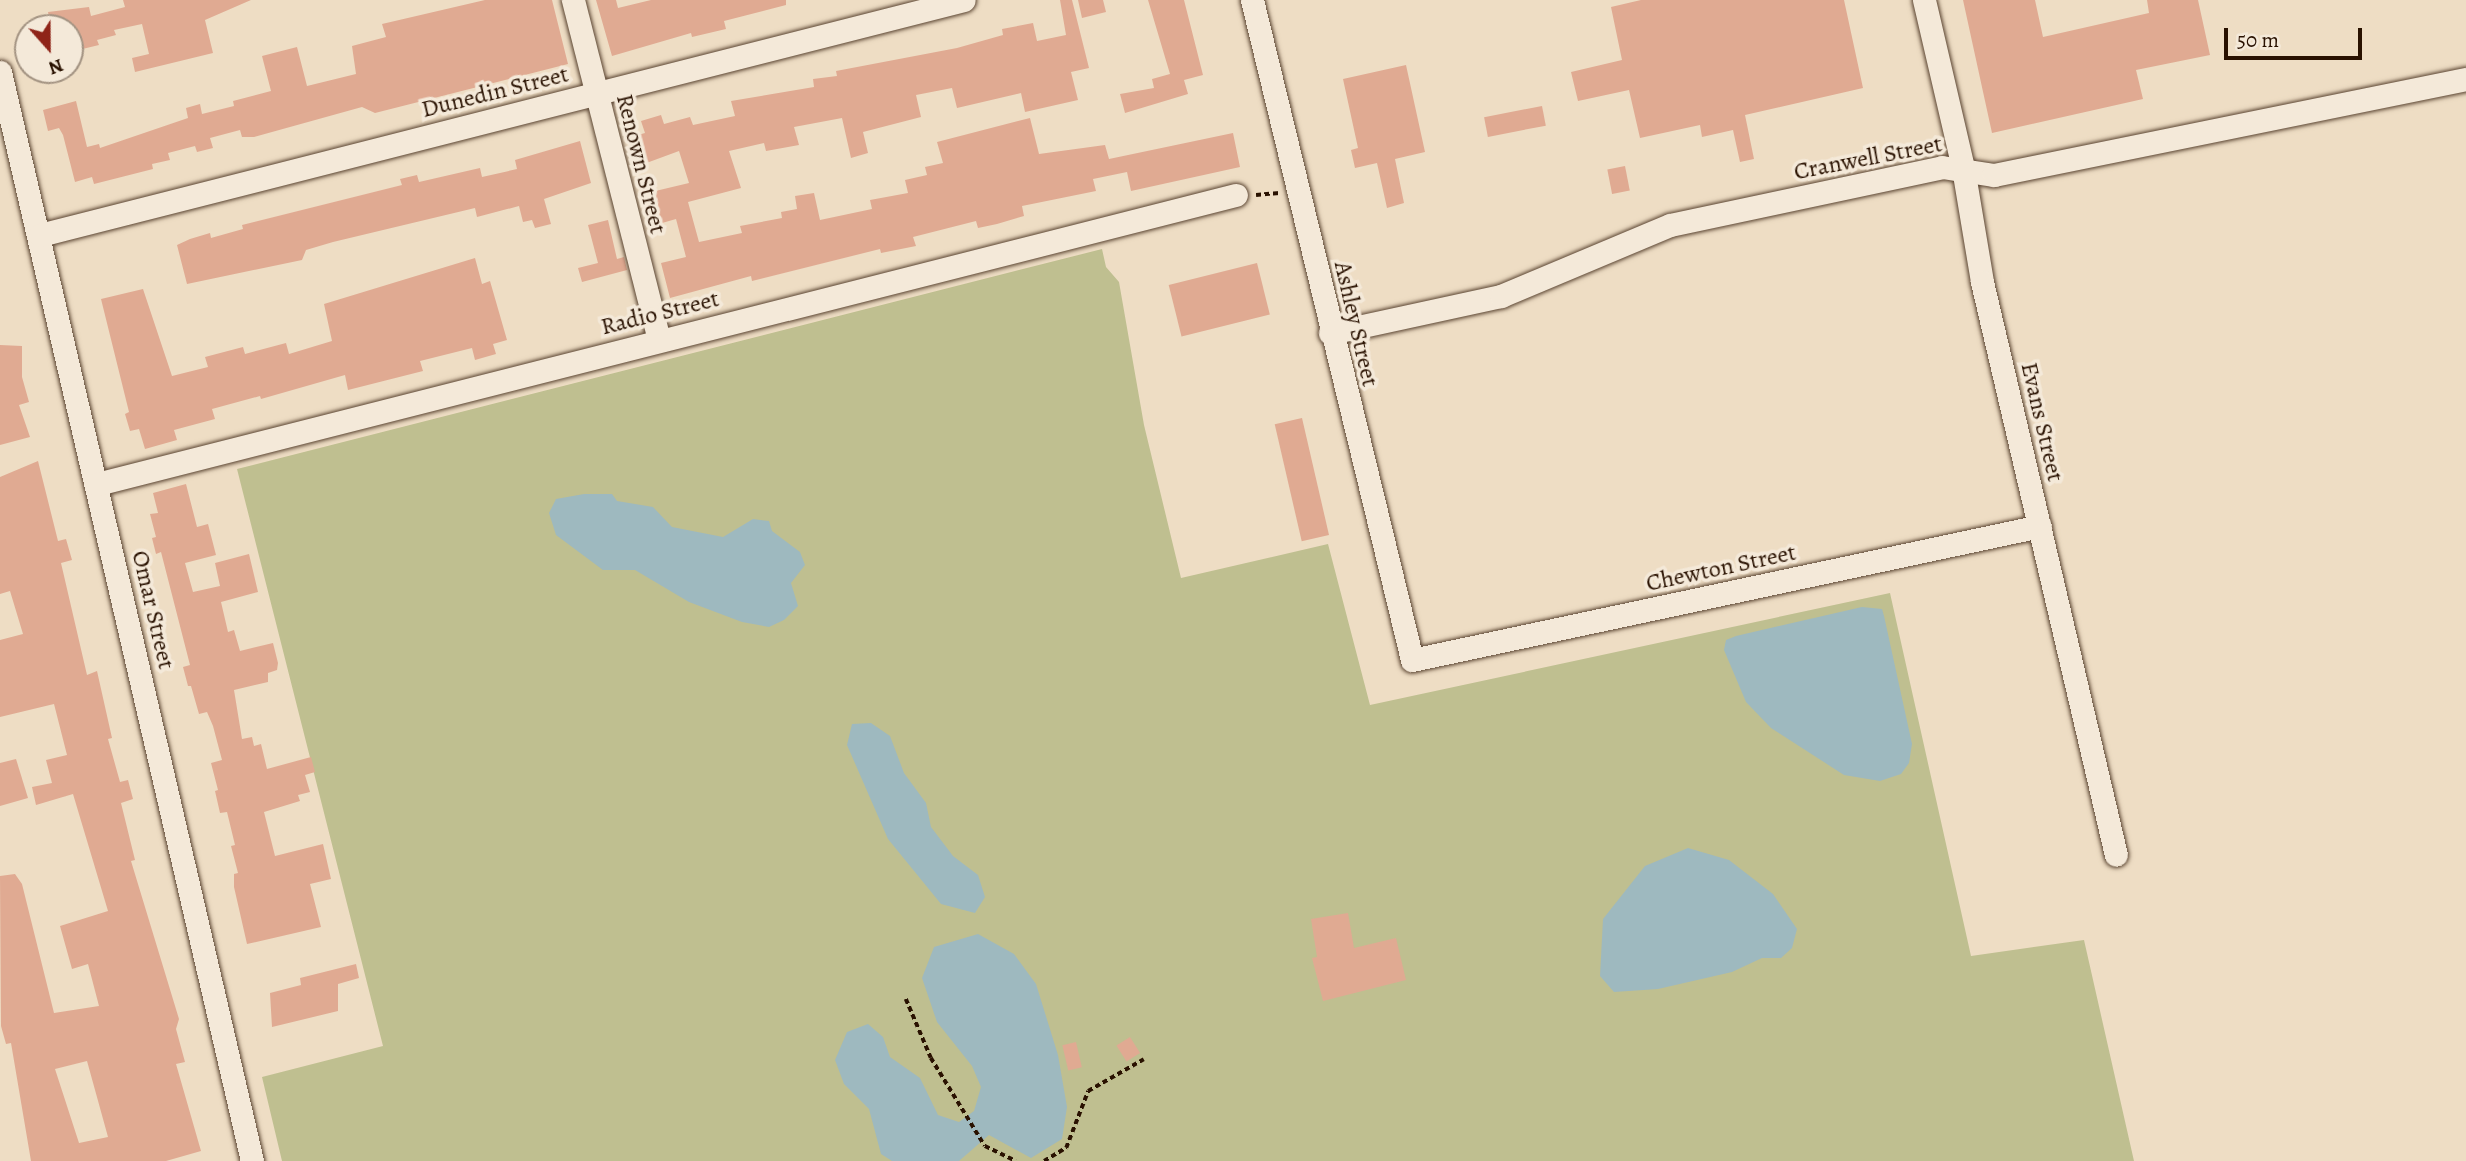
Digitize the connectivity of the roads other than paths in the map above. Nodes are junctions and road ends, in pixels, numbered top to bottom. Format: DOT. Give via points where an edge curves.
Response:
graph roads {
  1 [pos="573,0"];
  2 [pos="964,0"];
  3 [pos="1252,0"];
  4 [pos="1924,0"];
  5 [pos="0,72"];
  6 [pos="2466,79"];
  7 [pos="596,93"];
  8 [pos="1963,168"];
  9 [pos="1236,195"];
  10 [pos="40,235"];
  11 [pos="1330,333"];
  12 [pos="659,340"];
  13 [pos="97,484"];
  14 [pos="2040,526"];
  15 [pos="1412,660"];
  16 [pos="2116,855"];
  17 [pos="253,1161"];
  1 -- 7 [label="street, Renown Street"];
  2 -- 7 [label="street, Dunedin Street"];
  3 -- 11 [label="street, Ashley Street"];
  4 -- 8 [label="street, Evans Street"];
  5 -- 10 [label="street, Omar Street"];
  6 -- 8 [label="street, Cranwell Street" via="1994,175"];
  7 -- 10 [label="street, Dunedin Street"];
  7 -- 12 [label="street, Renown Street"];
  8 -- 11 [label="street, Cranwell Street" via="1942,167 1670,225 1511,293"];
  8 -- 14 [label="street, Evans Street" via="1982,282"];
  9 -- 12 [label="street, Radio Street"];
  10 -- 13 [label="street, Omar Street"];
  11 -- 15 [label="street, Ashley Street"];
  12 -- 13 [label="street, Radio Street"];
  13 -- 17 [label="street, Omar Street"];
  14 -- 15 [label="street, Chewton Street"];
  14 -- 16 [label="street, Evans Street"];
}
